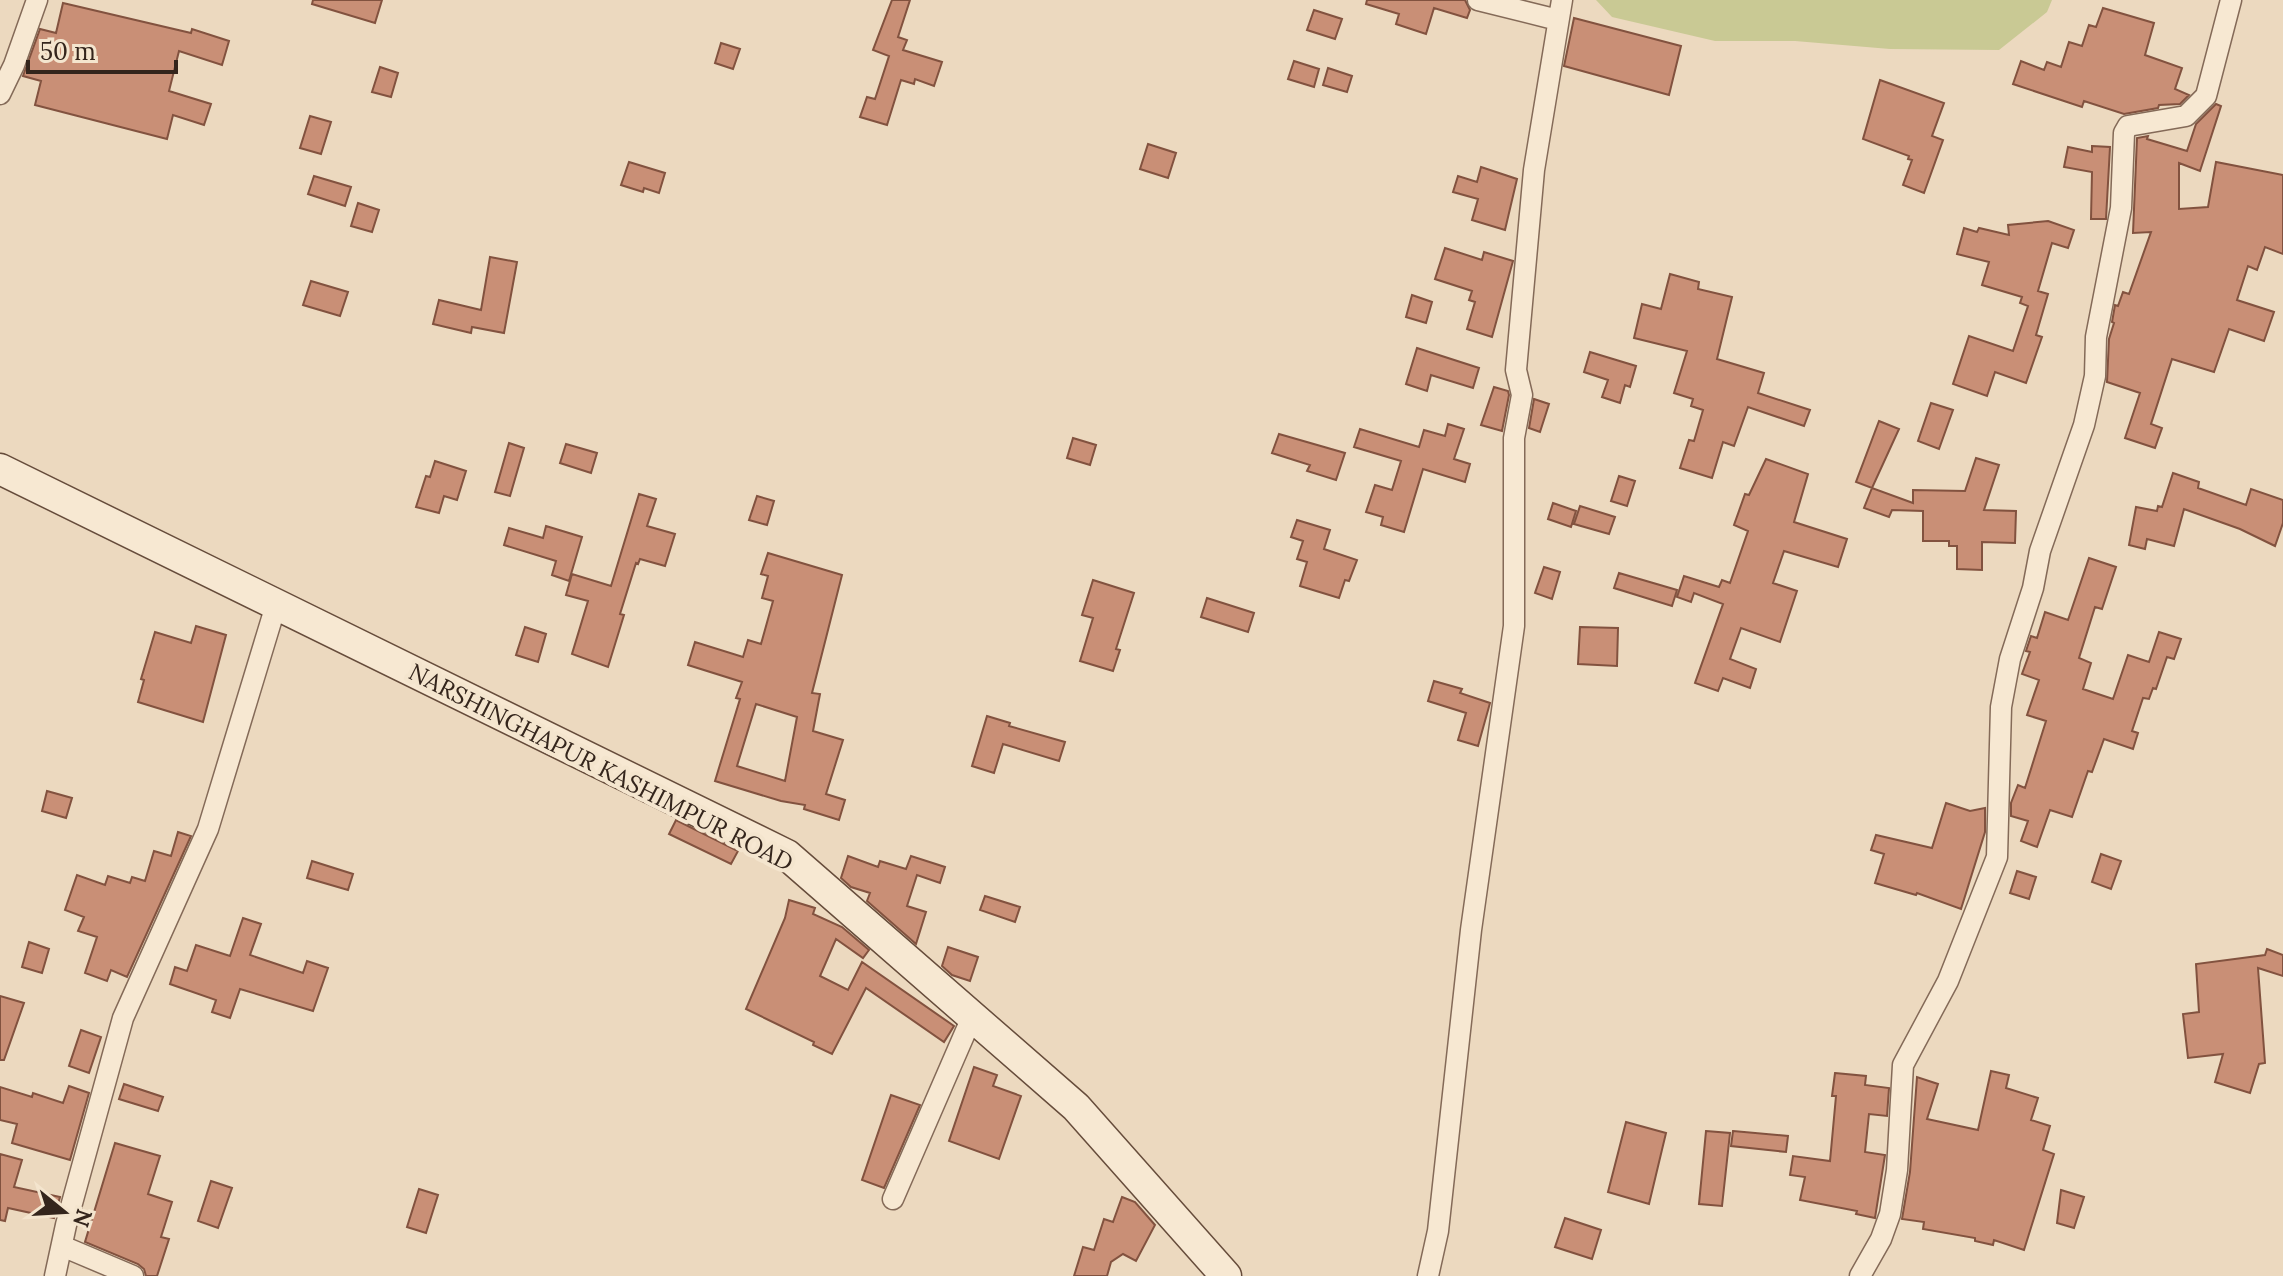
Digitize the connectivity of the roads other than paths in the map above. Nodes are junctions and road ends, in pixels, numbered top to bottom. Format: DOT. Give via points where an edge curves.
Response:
graph roads {
  1 [pos="37,0"];
  2 [pos="1478,0"];
  3 [pos="2231,0"];
  4 [pos="1560,10"];
  5 [pos="0,94"];
  6 [pos="0,469"];
  7 [pos="276,605"];
  8 [pos="972,1017"];
  9 [pos="893,1199"];
  10 [pos="62,1246"];
  11 [pos="55,1276"];
  12 [pos="133,1276"];
  13 [pos="1226,1276"];
  14 [pos="1428,1276"];
  15 [pos="1860,1276"];
  1 -- 5 [label="street"];
  2 -- 4 [label="street"];
  3 -- 15 [label="street" via="2206,96 2186,116 2128,126 2124,133 2121,208 2096,337 2095,376 2084,425 2040,551 2001,707 1997,857 1948,981 1903,1065 1890,1214"];
  4 -- 14 [label="street" via="1534,170 1516,370 1522,395 1514,438 1514,626 1471,930 1438,1231"];
  6 -- 7 [label="street, NARSHINGHAPUR KASHIMPUR ROAD"];
  7 -- 8 [label="street, NARSHINGHAPUR KASHIMPUR ROAD" via="787,855"];
  7 -- 10 [label="street" via="208,829 123,1018"];
  8 -- 9 [label="street"];
  8 -- 13 [label="street, NARSHINGHAPUR KASHIMPUR ROAD" via="1076,1107"];
  10 -- 11 [label="street"];
  10 -- 12 [label="street"];
}
